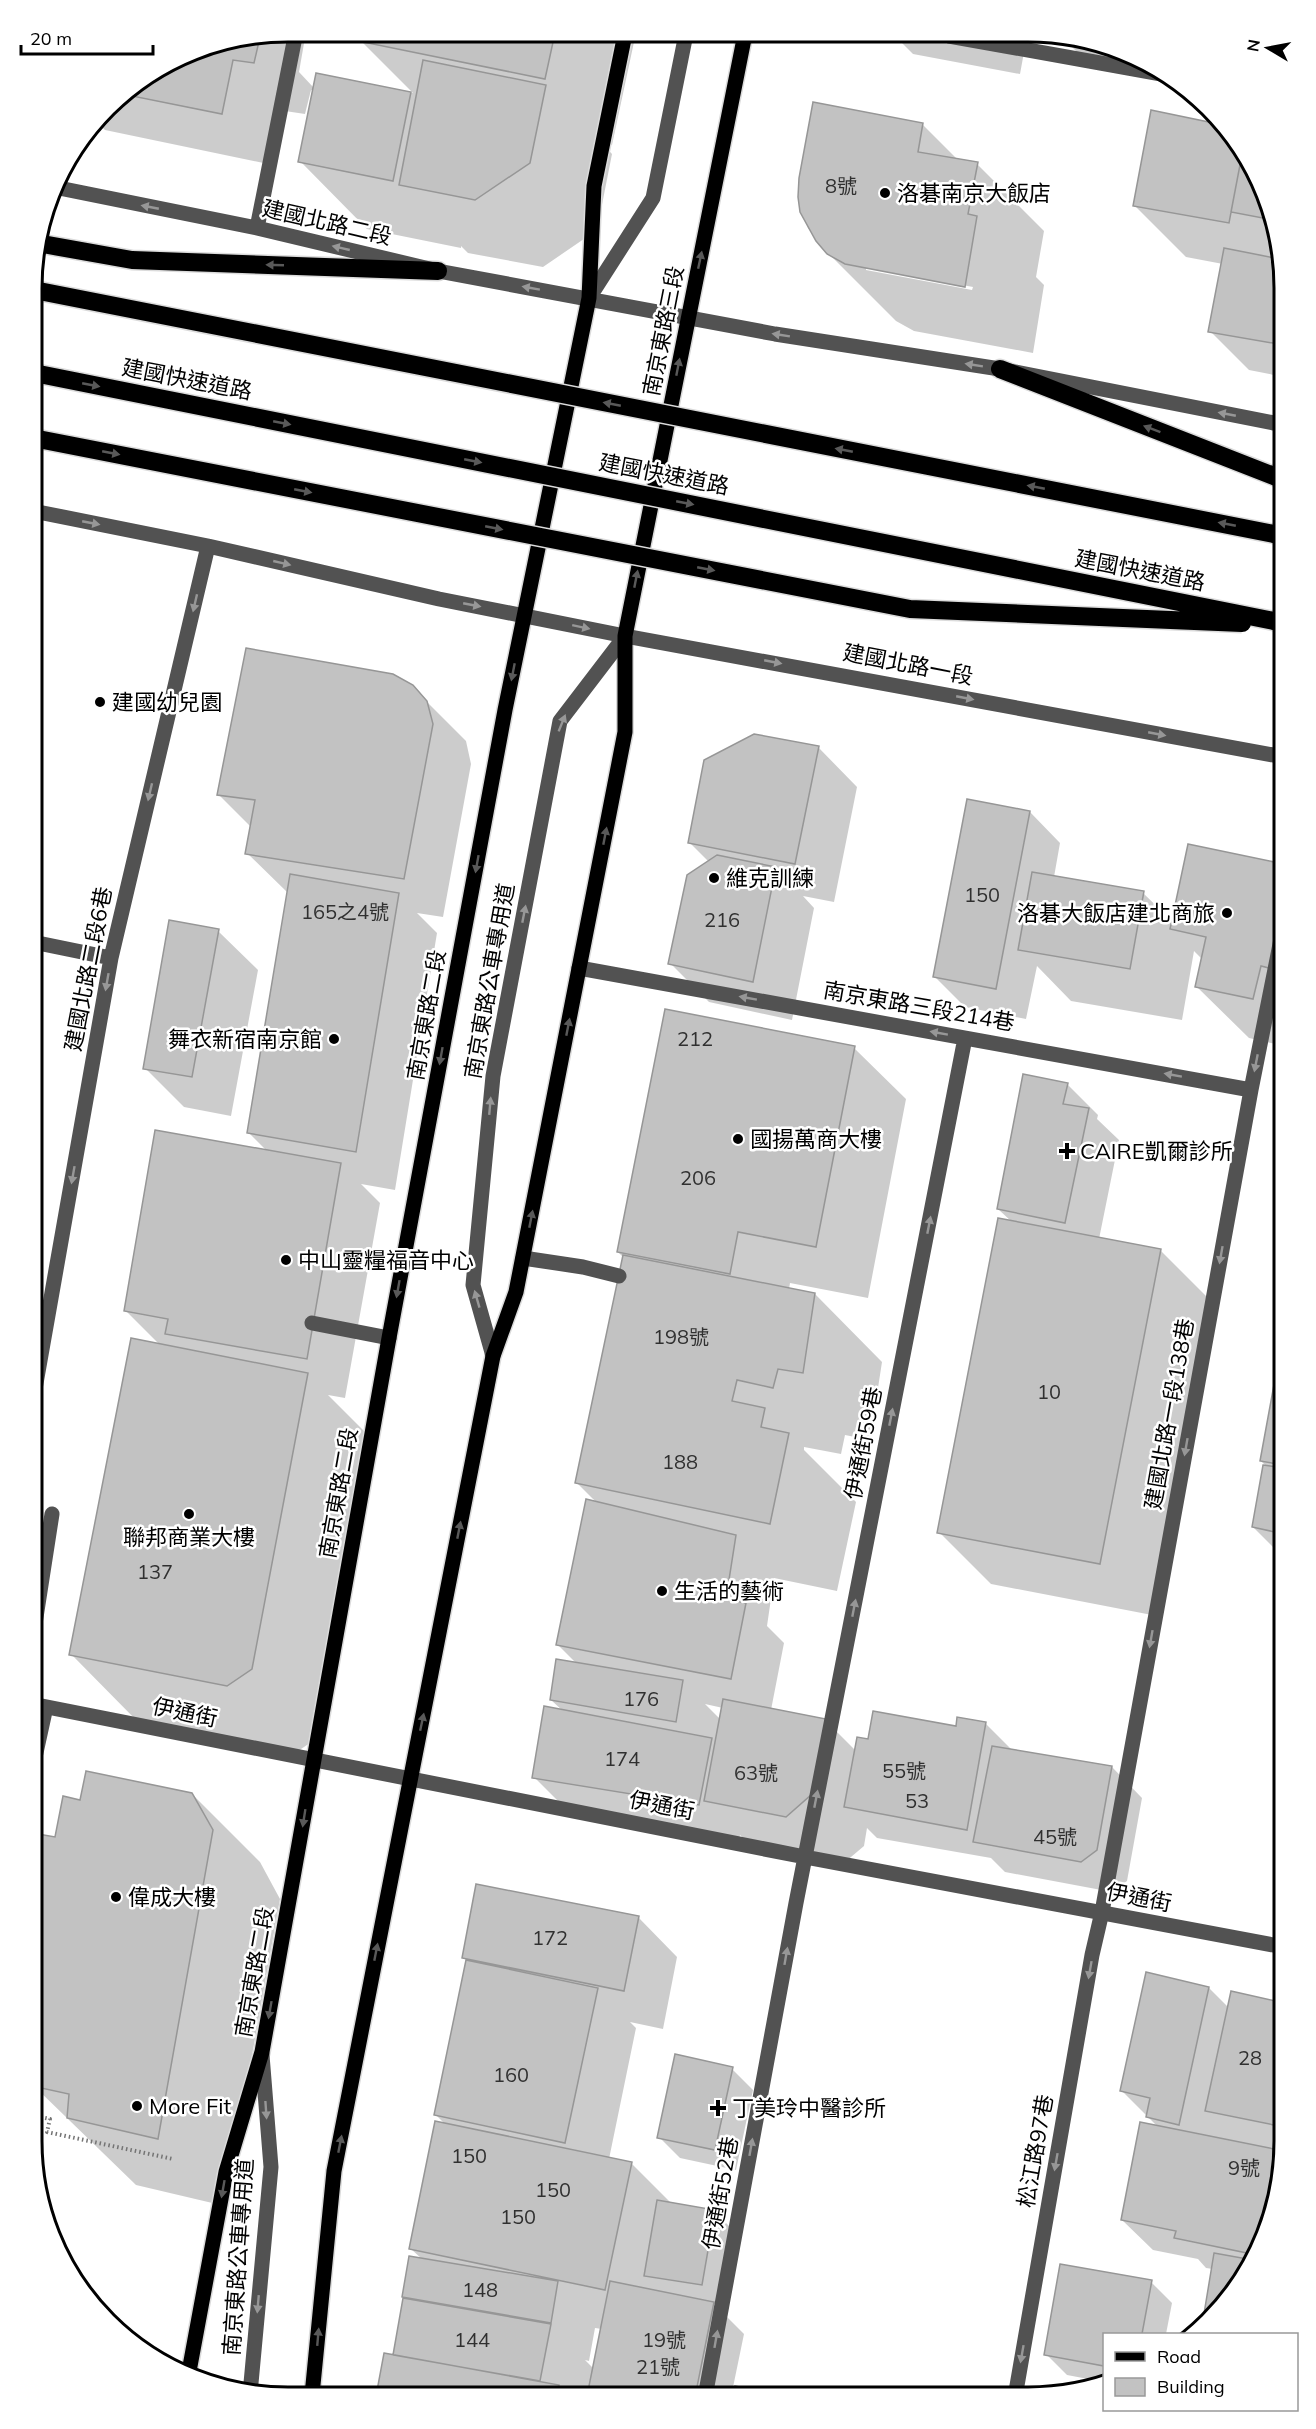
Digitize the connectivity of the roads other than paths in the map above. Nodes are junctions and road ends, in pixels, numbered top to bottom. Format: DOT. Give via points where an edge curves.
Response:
graph roads {
  1 [pos="294,42"];
  2 [pos="623,42"];
  3 [pos="684,42"];
  4 [pos="743,42"];
  5 [pos="983,42"];
  6 [pos="1144,71"];
  7 [pos="63,189"];
  8 [pos="257,228"];
  9 [pos="46,244"];
  10 [pos="438,271"];
  11 [pos="42,292"];
  12 [pos="589,298"];
  13 [pos="688,318"];
  14 [pos="1000,369"];
  15 [pos="42,375"];
  16 [pos="1274,423"];
  17 [pos="42,440"];
  18 [pos="1274,476"];
  19 [pos="42,513"];
  20 [pos="1274,534"];
  21 [pos="208,546"];
  22 [pos="524,615"];
  23 [pos="1274,622"];
  24 [pos="1274,624"];
  25 [pos="625,636"];
  26 [pos="1274,756"];
  27 [pos="42,944"];
  28 [pos="111,958"];
  29 [pos="579,968"];
  30 [pos="1274,974"];
  31 [pos="965,1038"];
  32 [pos="1251,1089"];
  33 [pos="523,1258"];
  34 [pos="619,1276"];
  35 [pos="312,1323"];
  36 [pos="389,1338"];
  37 [pos="42,1349"];
  38 [pos="493,1356"];
  39 [pos="52,1514"];
  40 [pos="42,1578"];
  41 [pos="42,1706"];
  42 [pos="313,1761"];
  43 [pos="410,1779"];
  44 [pos="805,1857"];
  45 [pos="1102,1912"];
  46 [pos="1274,1945"];
  47 [pos="262,2052"];
  48 [pos="190,2366"];
  49 [pos="251,2384"];
  50 [pos="313,2387"];
  51 [pos="707,2387"];
  52 [pos="1017,2387"];
  1 -- 8 [label="street"];
  2 -- 12 [label="main road" via="594,186"];
  3 -- 12 [label="street" via="653,198"];
  13 -- 4 [label="main road, 南京東路三段, one-way"];
  5 -- 6 [label="street"];
  8 -- 7 [label="street, 建國北路二段, one-way"];
  10 -- 8 [label="street, 建國北路二段, one-way"];
  10 -- 9 [label="highway, one-way" via="132,260"];
  12 -- 10 [label="street, 建國北路二段, one-way"];
  20 -- 11 [label="highway, one-way, bridge"];
  12 -- 13 [label="street"];
  12 -- 22 [label="main road"];
  14 -- 13 [label="street, one-way"];
  25 -- 13 [label="main road, 南京東路三段, one-way"];
  16 -- 14 [label="street, one-way"];
  18 -- 14 [label="highway, one-way"];
  15 -- 23 [label="highway, 建國快速道路, one-way, bridge"];
  17 -- 24 [label="highway, one-way, bridge" via="910,609"];
  19 -- 21 [label="street, one-way"];
  21 -- 22 [label="street, one-way"];
  21 -- 28 [label="street, 建國北路二段6巷, one-way"];
  22 -- 25 [label="street, 建國北路一段, one-way"];
  22 -- 36 [label="main road, 南京東路二段, one-way"];
  25 -- 26 [label="street, 建國北路一段, one-way"];
  29 -- 25 [label="main road, one-way" via="625,732"];
  38 -- 25 [label="street, 南京東路公車專用道, one-way" via="473,1285 495,1064 560,721"];
  27 -- 28 [label="street"];
  28 -- 37 [label="street, 建國北路二段6巷, one-way"];
  31 -- 29 [label="street, 南京東路三段214巷, one-way"];
  33 -- 29 [label="main road, one-way"];
  30 -- 32 [label="street, 建國北路一段138巷, one-way"];
  32 -- 31 [label="street, 南京東路三段214巷, one-way"];
  44 -- 31 [label="street, 伊通街59巷, one-way"];
  32 -- 45 [label="street, 建國北路一段138巷, one-way"];
  33 -- 34 [label="street"];
  33 -- 38 [label="main road" via="516,1292"];
  35 -- 36 [label="street"];
  36 -- 42 [label="main road, 南京東路二段"];
  43 -- 38 [label="main road, one-way"];
  39 -- 40 [label="street"];
  41 -- 42 [label="street, 伊通街"];
  42 -- 43 [label="street, 伊通街"];
  42 -- 47 [label="main road, 南京東路二段, one-way"];
  43 -- 44 [label="street, 伊通街"];
  50 -- 43 [label="main road, one-way" via="334,2171"];
  44 -- 45 [label="street, 伊通街"];
  51 -- 44 [label="street, 伊通街52巷, one-way"];
  45 -- 46 [label="street, 伊通街"];
  45 -- 52 [label="street, 松江路97巷, one-way"];
  47 -- 48 [label="main road, 南京東路二段, one-way" via="226,2172"];
  47 -- 49 [label="street, 南京東路公車專用道, one-way" via="271,2167"];
}
